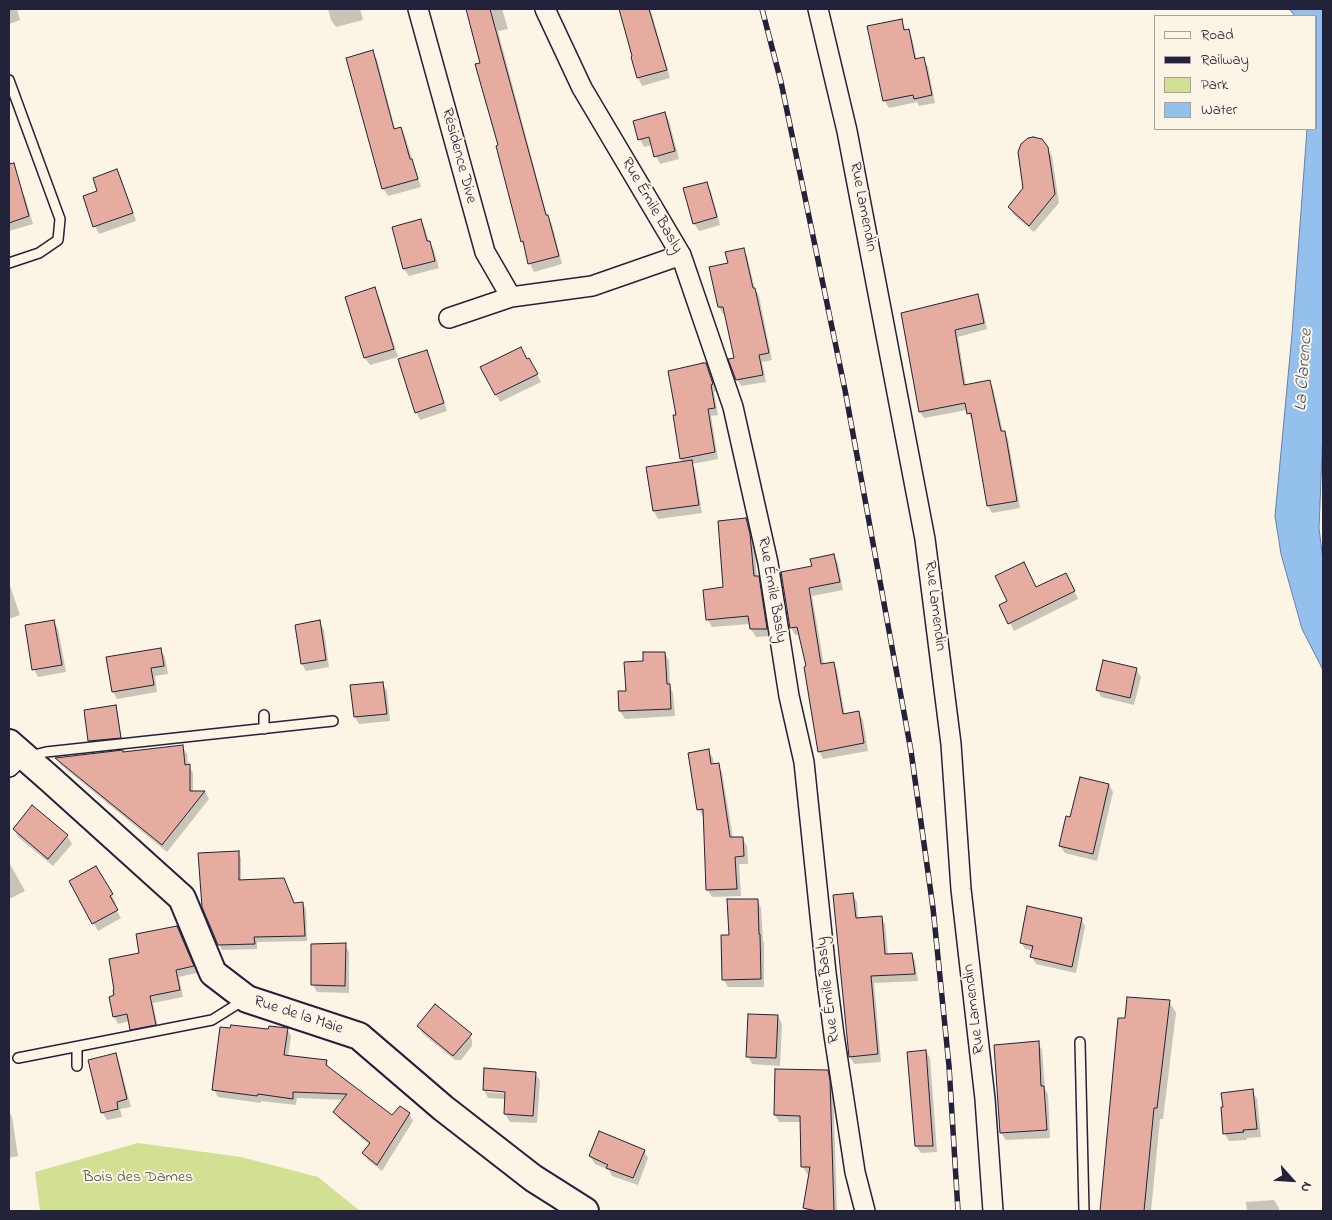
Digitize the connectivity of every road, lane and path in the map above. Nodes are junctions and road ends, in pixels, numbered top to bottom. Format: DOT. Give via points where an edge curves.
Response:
graph roads {
  1 [pos="418,9"];
  2 [pos="545,9"];
  3 [pos="818,9"];
  4 [pos="9,80"];
  5 [pos="681,255"];
  6 [pos="9,263"];
  7 [pos="511,298"];
  8 [pos="449,318"];
  9 [pos="264,716"];
  10 [pos="333,721"];
  11 [pos="264,729"];
  12 [pos="16,755"];
  13 [pos="247,999"];
  14 [pos="1080,1042"];
  15 [pos="77,1047"];
  16 [pos="18,1058"];
  17 [pos="77,1066"];
  18 [pos="585,1211"];
  19 [pos="865,1211"];
  20 [pos="993,1211"];
  21 [pos="1084,1211"];
  1 -- 7 [label="street, Résidence Dive" via="485,252"];
  2 -- 5 [label="street, Rue Émile Basly" via="582,88"];
  3 -- 20 [label="street, Rue Lamendin" via="847,131 925,539 951,744 961,889 985,1099"];
  4 -- 6 [label="lane" via="60,219 58,240 39,253"];
  5 -- 7 [label="street" via="592,286"];
  5 -- 19 [label="street, Rue Émile Basly" via="733,407 768,563 789,696 804,762 834,1035 855,1172"];
  7 -- 8 [label="street"];
  9 -- 11 [label="lane"];
  10 -- 11 [label="lane"];
  11 -- 12 [label="lane"];
  12 -- 13 [label="street, Rue de la Maie" via="182,898 213,973"];
  13 -- 15 [label="lane" via="212,1020"];
  13 -- 18 [label="street, Rue de la Maie" via="359,1036 525,1172"];
  14 -- 21 [label="lane"];
  15 -- 16 [label="lane"];
  15 -- 17 [label="lane"];
}
